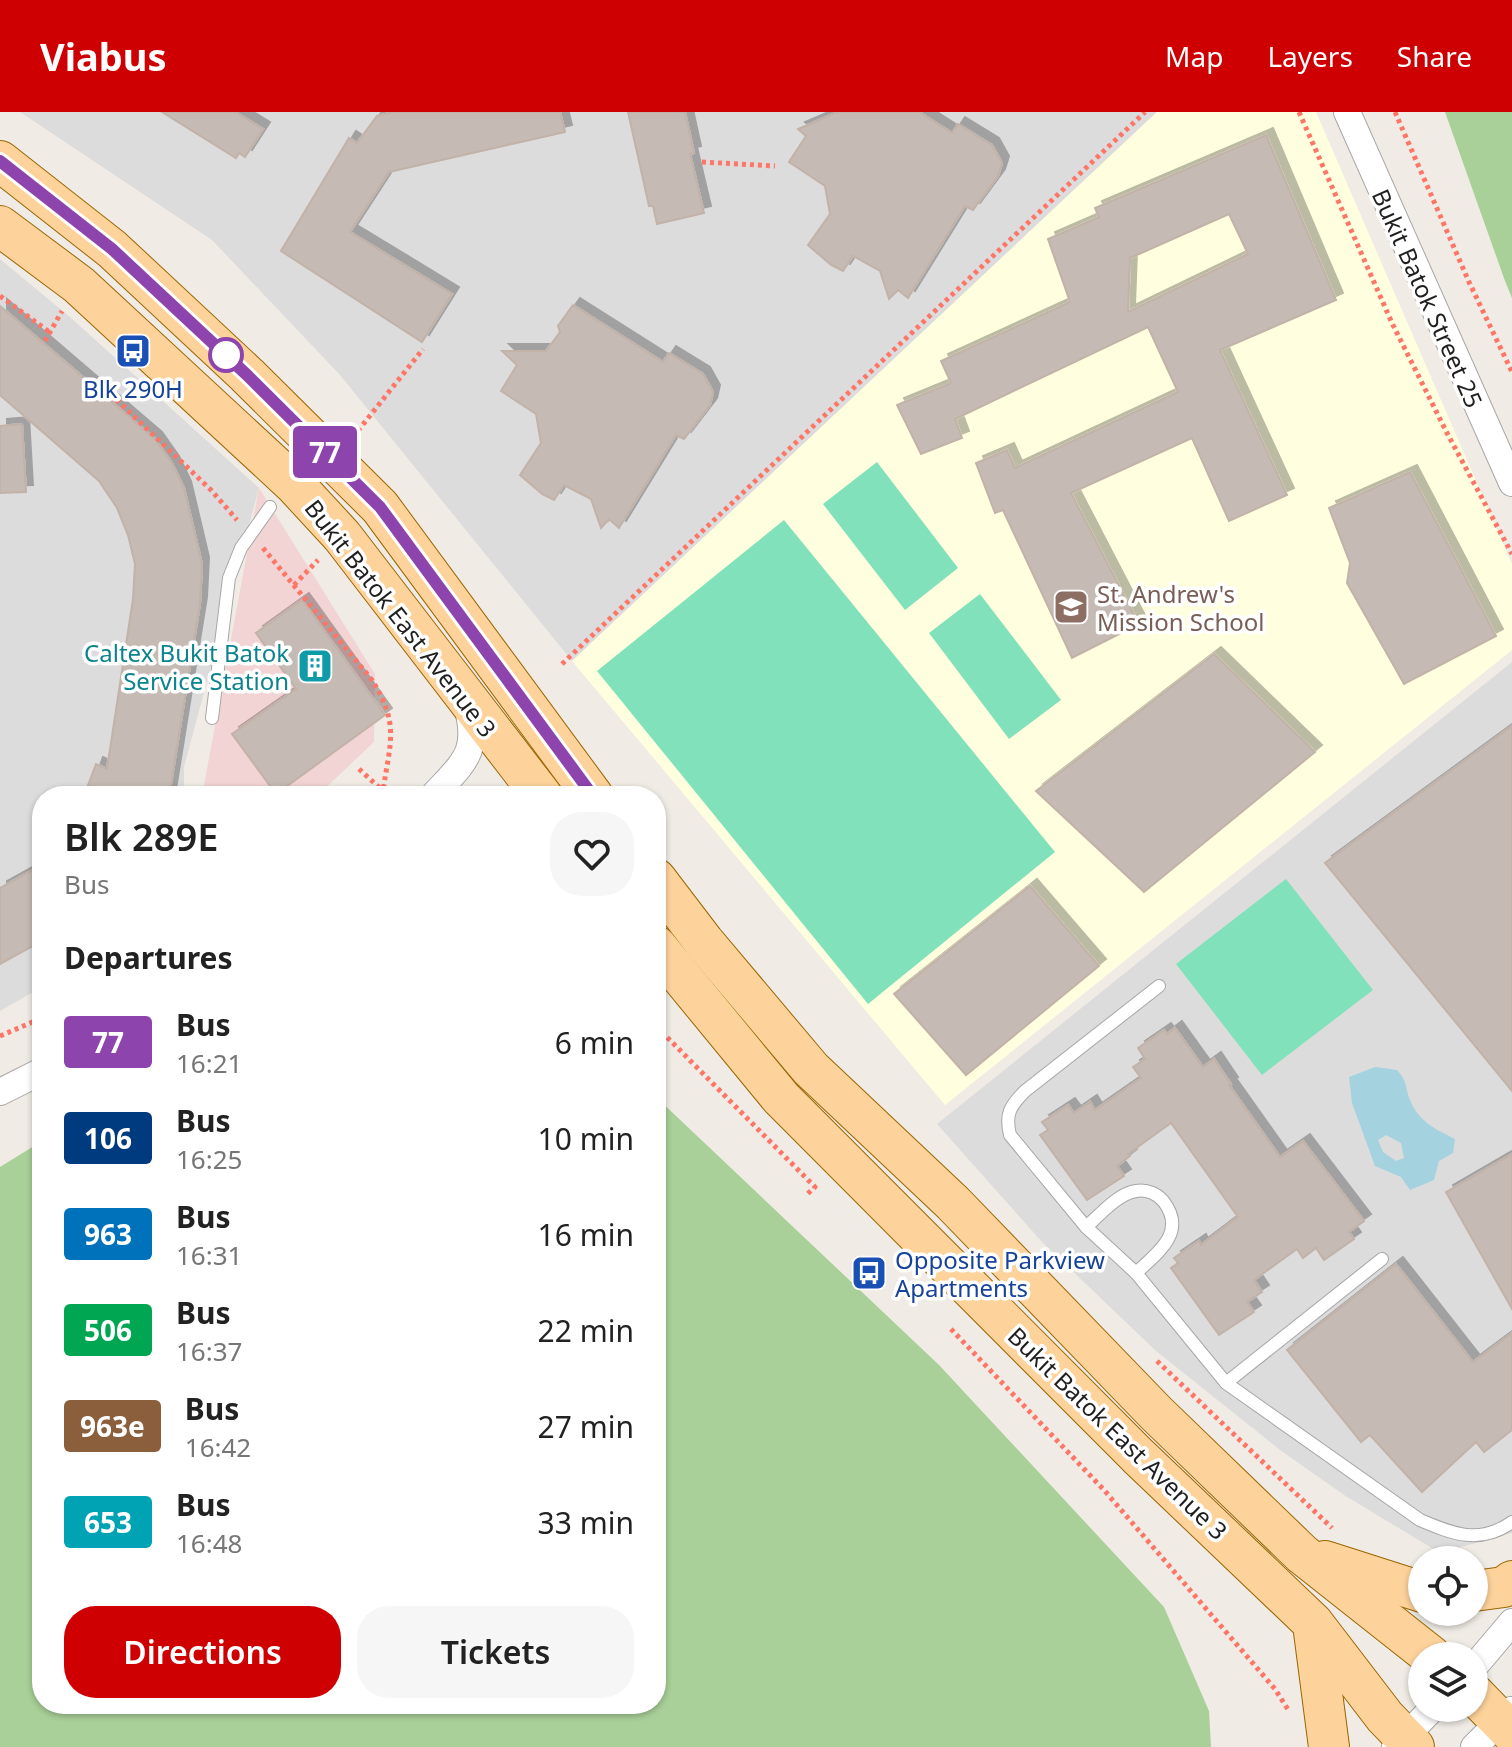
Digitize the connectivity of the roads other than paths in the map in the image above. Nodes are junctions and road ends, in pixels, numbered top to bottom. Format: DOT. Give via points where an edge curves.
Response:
graph roads {
  1 [pos="1347,112"];
  2 [pos="0,161"];
  3 [pos="0,226"];
  4 [pos="1512,483"];
  5 [pos="270,507"];
  6 [pos="464,697"];
  7 [pos="212,718"];
  8 [pos="441,786"];
  9 [pos="534,786"];
  10 [pos="586,786"];
  11 [pos="666,892"];
  12 [pos="666,958"];
  13 [pos="1159,986"];
  14 [pos="32,1076"];
  15 [pos="0,1092"];
  16 [pos="1086,1227"];
  17 [pos="1382,1259"];
  18 [pos="1136,1273"];
  19 [pos="1226,1383"];
  20 [pos="1512,1522"];
  21 [pos="1302,1554"];
  22 [pos="1512,1581"];
  23 [pos="1408,1588"];
  24 [pos="1488,1589"];
  25 [pos="1512,1622"];
  26 [pos="1313,1623"];
  27 [pos="1413,1642"];
  28 [pos="1488,1650"];
  29 [pos="1422,1722"];
  30 [pos="1404,1744"];
  31 [pos="1329,1747"];
  1 -- 4 [label="street, Bukit Batok Street 25"];
  2 -- 10 [label="main road, Bukit Batok East Avenue 3" via="112,249 380,507"];
  3 -- 6 [label="main road, Bukit Batok East Avenue 3" via="79,285 294,484 342,536"];
  5 -- 7 [label="lane" via="241,548 229,578"];
  6 -- 8 [label="street" via="473,724 470,752"];
  6 -- 9 [label="main road, Bukit Batok East Avenue 3"];
  11 -- 21 [label="main road, Bukit Batok East Avenue 3" via="811,1069 953,1203 1156,1413"];
  12 -- 26 [label="main road, Bukit Batok East Avenue 3" via="781,1098"];
  13 -- 16 [label="lane" via="1025,1091 1006,1118 1010,1135"];
  14 -- 15 [label="street"];
  16 -- 18 [label="lane"];
  16 -- 18 [label="lane" via="1135,1191 1159,1197 1171,1212 1170,1237"];
  17 -- 19 [label="lane"];
  18 -- 19 [label="lane"];
  19 -- 20 [label="lane" via="1420,1520 1455,1535 1477,1537"];
  21 -- 23 [label="main road"];
  21 -- 27 [label="main road, Bukit Batok East Avenue 3"];
  22 -- 24 [label="main road"];
  25 -- 28 [label="street"];
  26 -- 30 [label="main road, Bukit Batok East Avenue 3"];
  26 -- 31 [label="main road"];
  29 -- 30 [label="street"];
}
